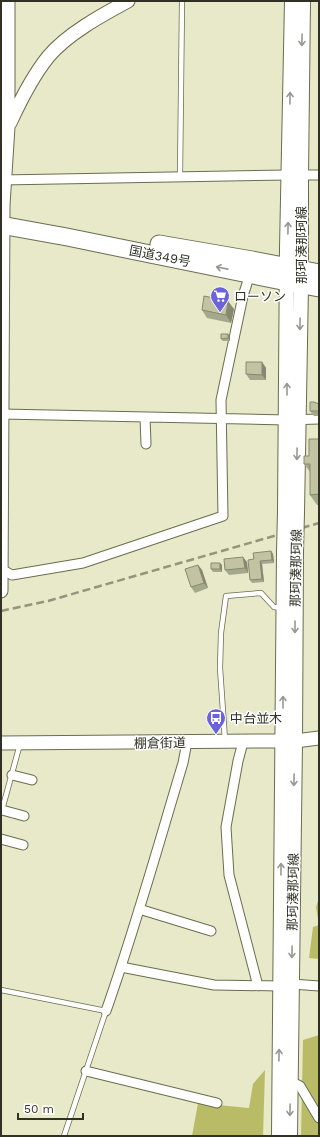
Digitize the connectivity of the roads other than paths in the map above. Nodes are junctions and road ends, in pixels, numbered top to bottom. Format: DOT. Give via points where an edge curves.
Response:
graph roads {
  1 [pos="8,1"];
  2 [pos="128,1"];
  3 [pos="182,1"];
  4 [pos="292,1"];
  5 [pos="303,1"];
  6 [pos="8,127"];
  7 [pos="295,175"];
  8 [pos="319,175"];
  9 [pos="180,178"];
  10 [pos="2,180"];
  11 [pos="2,221"];
  12 [pos="319,273"];
  13 [pos="250,274"];
  14 [pos="294,276"];
  15 [pos="319,288"];
  16 [pos="2,297"];
  17 [pos="2,414"];
  18 [pos="145,417"];
  19 [pos="221,418"];
  20 [pos="319,419"];
  21 [pos="292,420"];
  22 [pos="146,444"];
  23 [pos="290,552"];
  24 [pos="1,569"];
  25 [pos="1,583"];
  26 [pos="1,591"];
  27 [pos="284,608"];
  28 [pos="319,738"];
  29 [pos="289,741"];
  30 [pos="187,742"];
  31 [pos="225,742"];
  32 [pos="243,742"];
  33 [pos="1,743"];
  34 [pos="21,743"];
  35 [pos="12,775"];
  36 [pos="32,780"];
  37 [pos="2,812"];
  38 [pos="24,816"];
  39 [pos="1,839"];
  40 [pos="23,845"];
  41 [pos="139,909"];
  42 [pos="211,931"];
  43 [pos="121,967"];
  44 [pos="286,985"];
  45 [pos="258,986"];
  46 [pos="319,986"];
  47 [pos="1,990"];
  48 [pos="106,1011"];
  49 [pos="86,1071"];
  50 [pos="290,1081"];
  51 [pos="217,1103"];
  52 [pos="319,1118"];
  53 [pos="64,1136"];
  54 [pos="279,1136"];
  55 [pos="290,1136"];
  1 -- 6 [label="street"];
  2 -- 6 [label="street" via="74,34 49,56 30,83"];
  3 -- 9 [label="lane"];
  7 -- 4 [label="main road, 那珂湊那珂線, one-way"];
  5 -- 7 [label="main road, 那珂湊那珂線, one-way"];
  6 -- 10 [label="street"];
  7 -- 8 [label="street"];
  7 -- 9 [label="street"];
  7 -- 14 [label="main road, 那珂湊那珂線"];
  9 -- 10 [label="street"];
  10 -- 11 [label="street"];
  13 -- 11 [label="highway, 国道349号, one-way" via="67,237"];
  11 -- 14 [label="highway, 国道349号"];
  11 -- 16 [label="street"];
  12 -- 14 [label="highway, 国道349号"];
  13 -- 14 [label="highway, 国道349号"];
  13 -- 19 [label="street" via="221,400"];
  14 -- 15 [label="highway, 国道349号"];
  14 -- 21 [label="main road, 那珂湊那珂線"];
  16 -- 17 [label="street"];
  17 -- 18 [label="street"];
  17 -- 24 [label="street"];
  18 -- 19 [label="street"];
  18 -- 22 [label="street"];
  19 -- 21 [label="street"];
  19 -- 24 [label="street" via="223,516 83,563 12,575"];
  20 -- 21 [label="street"];
  21 -- 23 [label="main road, 那珂湊那珂線, bridge"];
  23 -- 27 [label="main road, 那珂湊那珂線"];
  23 -- 29 [label="main road, 那珂湊那珂線, one-way"];
  24 -- 25 [label="street"];
  25 -- 26 [label="street"];
  29 -- 27 [label="main road, 那珂湊那珂線, one-way"];
  27 -- 31 [label="lane" via="274,607 261,593 226,596 220,668"];
  28 -- 29 [label="street, 棚倉街道"];
  29 -- 32 [label="street, 棚倉街道"];
  29 -- 44 [label="main road, 那珂湊那珂線"];
  30 -- 31 [label="street, 棚倉街道"];
  30 -- 34 [label="street, 棚倉街道"];
  30 -- 41 [label="street"];
  31 -- 32 [label="street, 棚倉街道"];
  32 -- 45 [label="street" via="226,827 228,874"];
  33 -- 34 [label="street, 棚倉街道"];
  34 -- 35 [label="lane"];
  35 -- 36 [label="street"];
  35 -- 37 [label="lane"];
  37 -- 38 [label="street"];
  39 -- 40 [label="street"];
  41 -- 42 [label="street"];
  41 -- 43 [label="street"];
  43 -- 45 [label="street" via="214,985"];
  43 -- 48 [label="street"];
  44 -- 45 [label="street"];
  44 -- 46 [label="street"];
  44 -- 50 [label="main road, 那珂湊那珂線"];
  54 -- 44 [label="main road, 那珂湊那珂線, one-way"];
  47 -- 48 [label="lane"];
  48 -- 49 [label="lane"];
  49 -- 51 [label="street"];
  49 -- 53 [label="lane"];
  50 -- 52 [label="street" via="300,1086"];
  50 -- 55 [label="main road, 那珂湊那珂線, one-way"];
}
